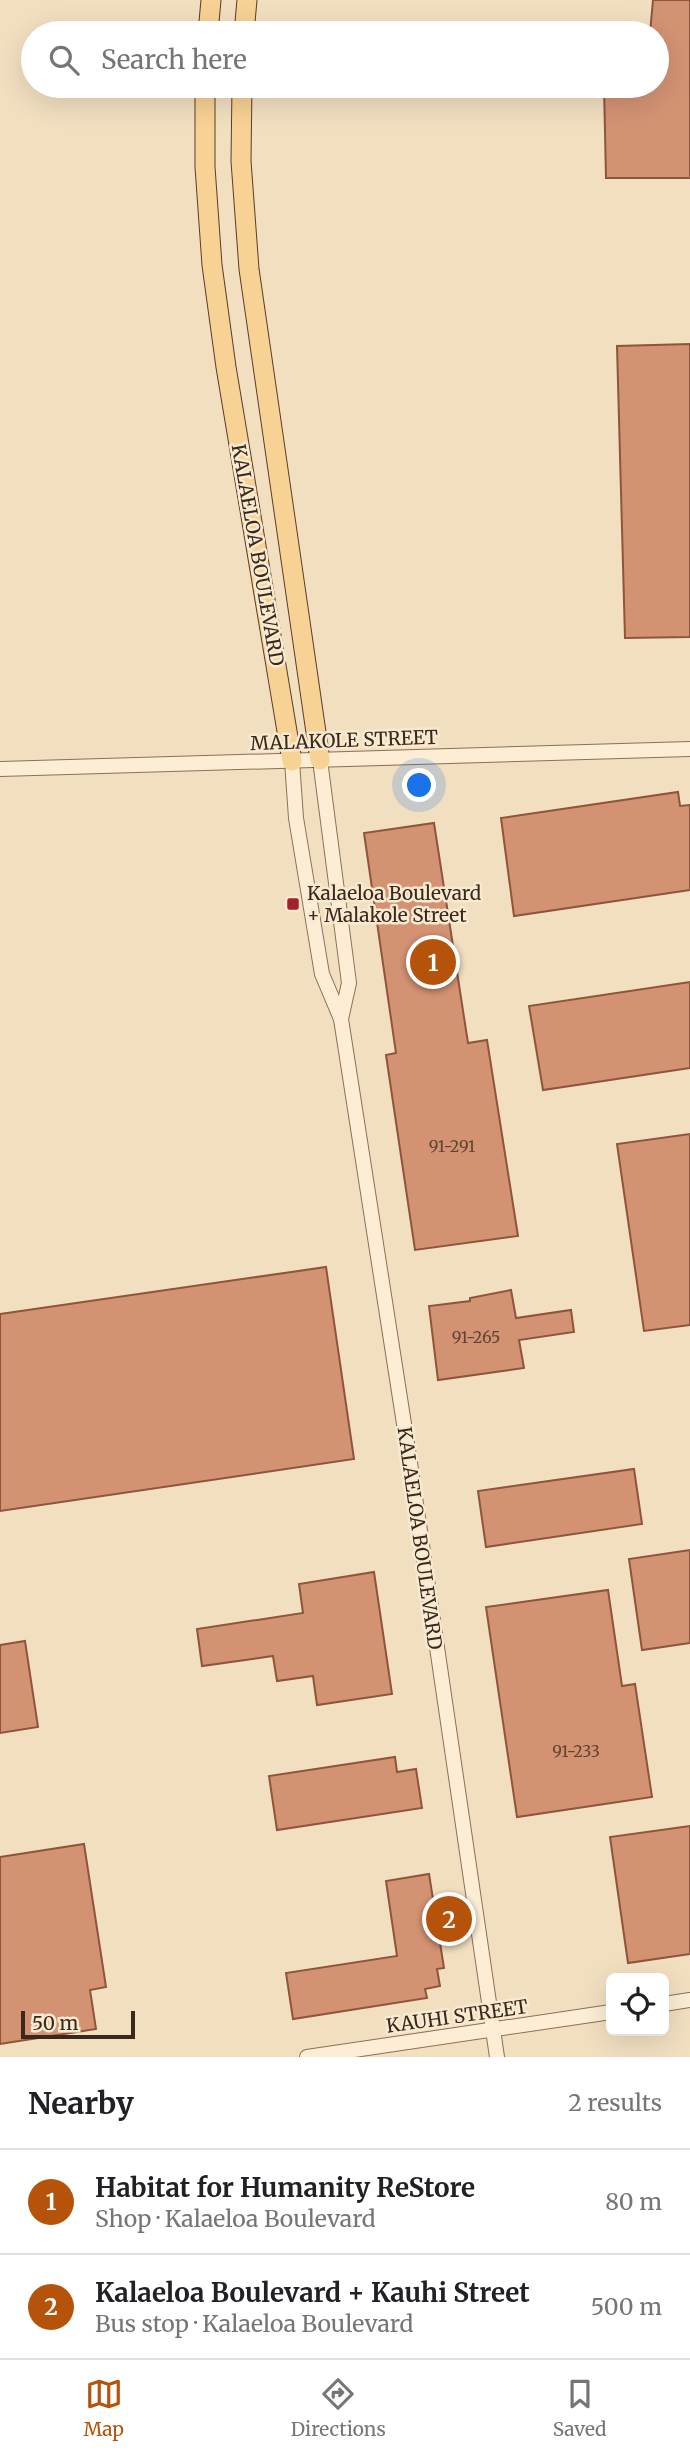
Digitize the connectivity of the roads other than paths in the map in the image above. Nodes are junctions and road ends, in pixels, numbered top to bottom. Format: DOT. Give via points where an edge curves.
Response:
graph roads {
  1 [pos="211,0"];
  2 [pos="247,0"];
  3 [pos="209,21"];
  4 [pos="245,21"];
  5 [pos="205,98"];
  6 [pos="242,98"];
  7 [pos="690,749"];
  8 [pos="320,760"];
  9 [pos="292,761"];
  10 [pos="0,769"];
  11 [pos="341,1019"];
  12 [pos="690,2000"];
  13 [pos="669,2003"];
  14 [pos="606,2013"];
  15 [pos="494,2030"];
  16 [pos="307,2057"];
  17 [pos="497,2057"];
  1 -- 3 [label="main road"];
  2 -- 4 [label="main road"];
  5 -- 9 [label="main road, KALAELOA BOULEVARD" via="212,265"];
  6 -- 8 [label="main road, KALAELOA BOULEVARD" via="249,269"];
  7 -- 8 [label="street, MALAKOLE STREET"];
  8 -- 9 [label="street, MALAKOLE STREET"];
  8 -- 11 [label="street, KALAELOA BOULEVARD" via="349,983"];
  9 -- 10 [label="street, MALAKOLE STREET"];
  9 -- 11 [label="street, KALAELOA BOULEVARD" via="296,818 322,974"];
  11 -- 15 [label="street, KALAELOA BOULEVARD"];
  12 -- 13 [label="street"];
  14 -- 15 [label="street, KAUHI STREET"];
  15 -- 16 [label="street, KAUHI STREET"];
  15 -- 17 [label="street, KALAELOA BOULEVARD"];
}
